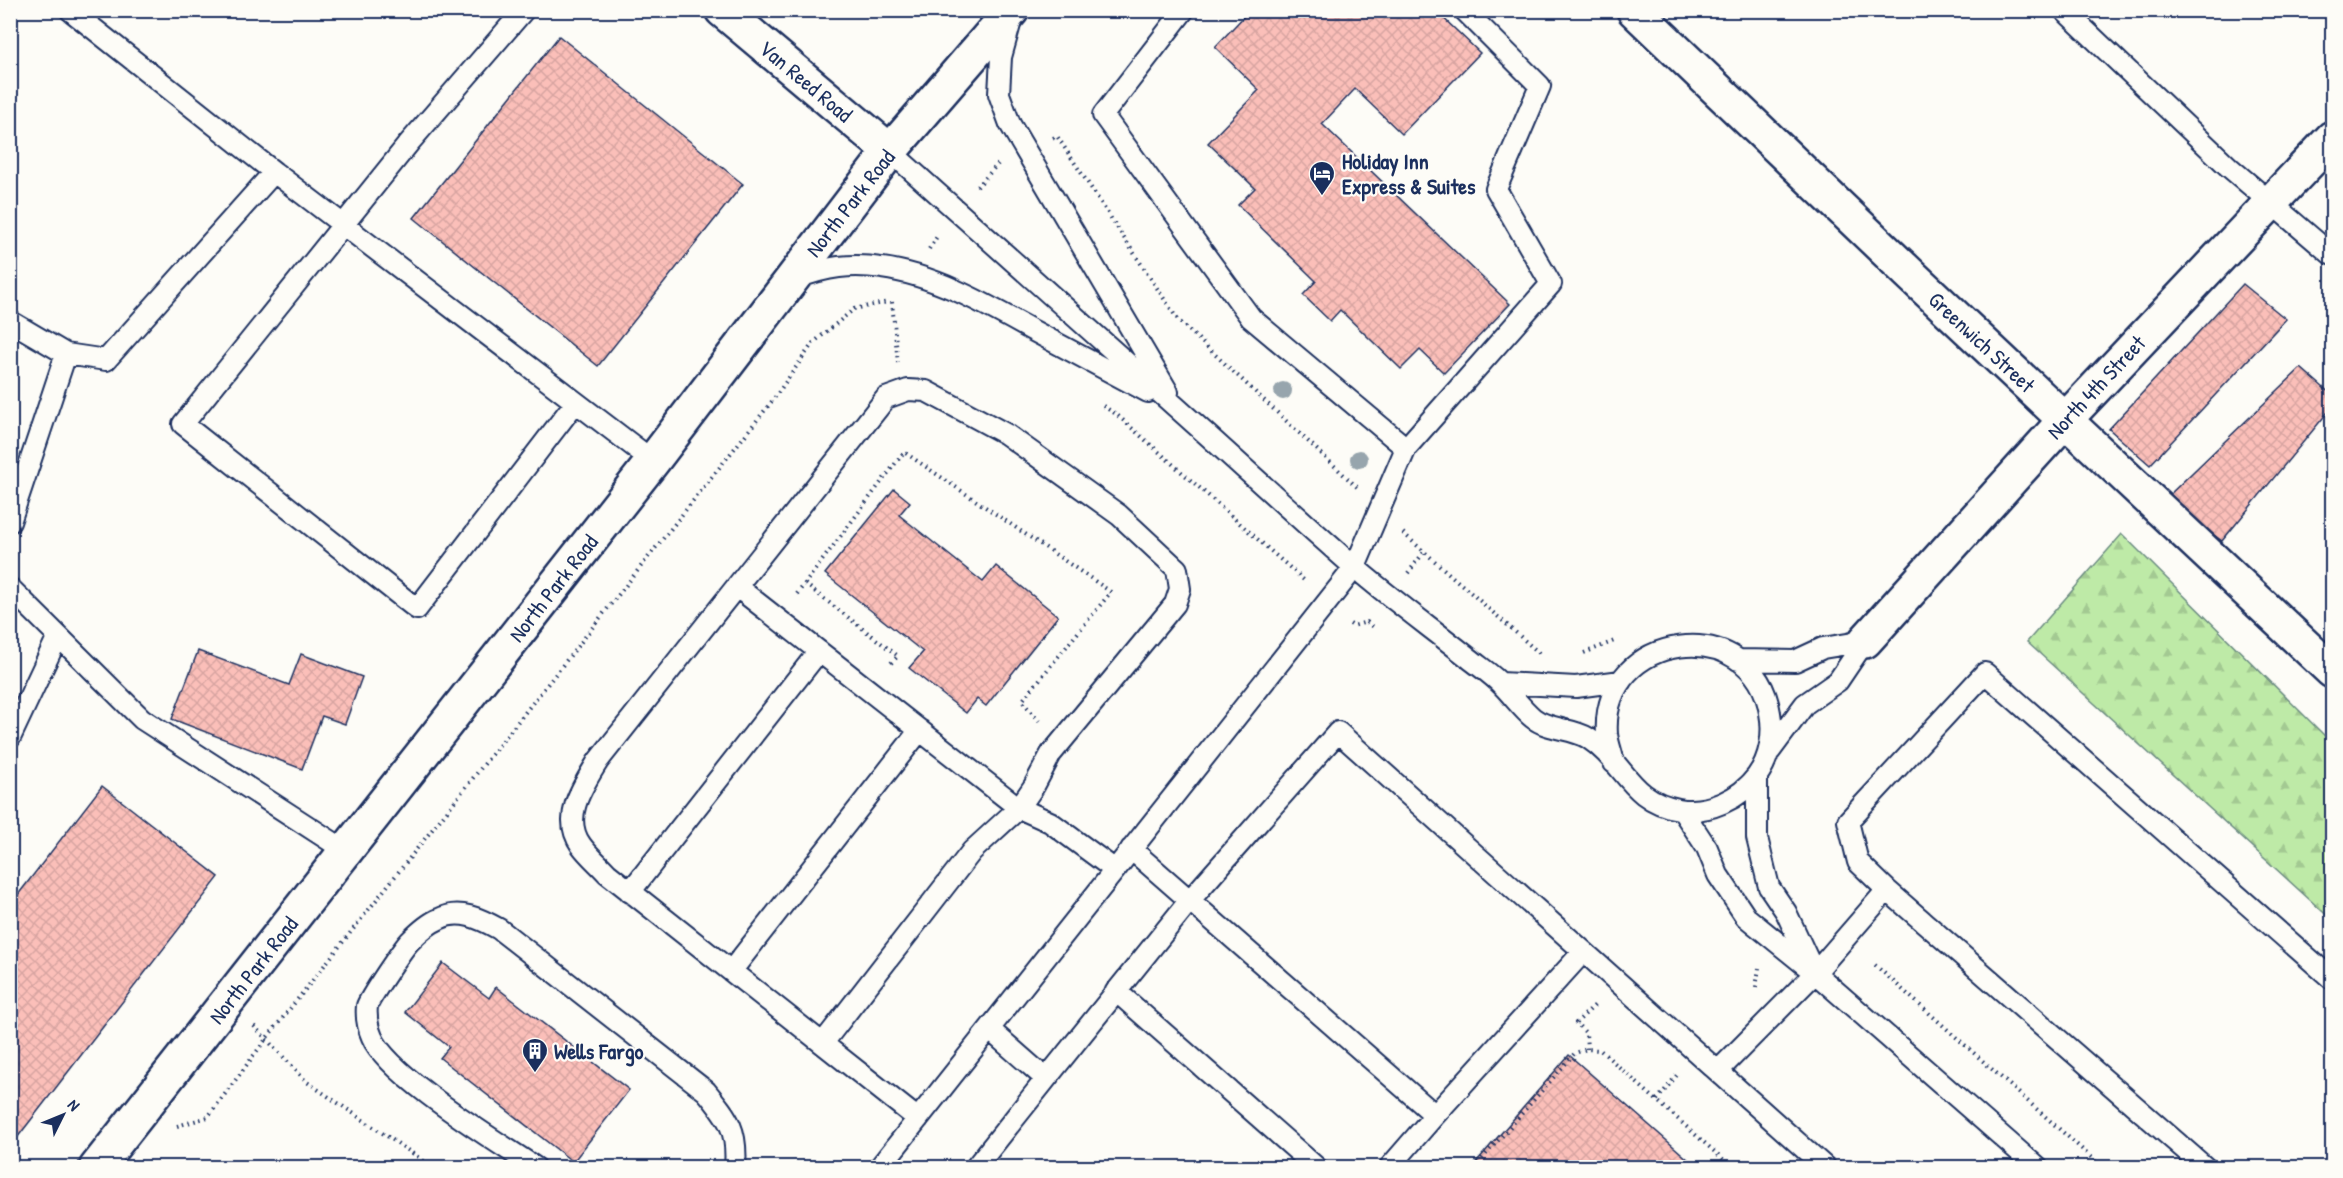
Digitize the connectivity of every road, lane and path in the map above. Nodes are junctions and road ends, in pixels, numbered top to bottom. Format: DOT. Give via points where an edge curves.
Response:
graph roads {
  1 [pos="70,10"];
  2 [pos="524,10"];
  3 [pos="722,10"];
  4 [pos="1013,10"];
  5 [pos="1184,10"];
  6 [pos="1464,10"];
  7 [pos="1634,10"];
  8 [pos="2064,10"];
  9 [pos="2332,138"];
  10 [pos="890,151"];
  11 [pos="274,172"];
  12 [pos="2271,202"];
  13 [pos="342,226"];
  14 [pos="2332,255"];
  15 [pos="791,280"];
  16 [pos="892,301"];
  17 [pos="901,301"];
  18 [pos="10,321"];
  19 [pos="66,354"];
  20 [pos="900,393"];
  21 [pos="575,403"];
  22 [pos="1176,408"];
  23 [pos="2065,420"];
  24 [pos="1406,448"];
  25 [pos="652,461"];
  26 [pos="10,522"];
  27 [pos="1355,567"];
  28 [pos="805,584"];
  29 [pos="737,586"];
  30 [pos="10,588"];
  31 [pos="778,619"];
  32 [pos="58,636"];
  33 [pos="1865,641"];
  34 [pos="819,651"];
  35 [pos="1738,660"];
  36 [pos="2332,671"];
  37 [pos="883,672"];
  38 [pos="1621,681"];
  39 [pos="1501,683"];
  40 [pos="920,730"];
  41 [pos="1033,730"];
  42 [pos="10,738"];
  43 [pos="1768,754"];
  44 [pos="1614,763"];
  45 [pos="1756,777"];
  46 [pos="1019,808"];
  47 [pos="1682,810"];
  48 [pos="1131,849"];
  49 [pos="346,851"];
  50 [pos="1115,870"];
  51 [pos="1887,890"];
  52 [pos="630,892"];
  53 [pos="1190,900"];
  54 [pos="1583,952"];
  55 [pos="1875,965"];
  56 [pos="732,970"];
  57 [pos="1815,973"];
  58 [pos="2332,979"];
  59 [pos="1116,991"];
  60 [pos="229,1000"];
  61 [pos="1597,1004"];
  62 [pos="989,1029"];
  63 [pos="266,1039"];
  64 [pos="823,1043"];
  65 [pos="1587,1049"];
  66 [pos="1718,1071"];
  67 [pos="1046,1079"];
  68 [pos="1435,1115"];
  69 [pos="918,1119"];
  70 [pos="174,1127"];
  71 [pos="2198,1165"];
  72 [pos="96,1167"];
  73 [pos="434,1167"];
  74 [pos="536,1167"];
  75 [pos="735,1167"];
  76 [pos="879,1167"];
  77 [pos="975,1167"];
  78 [pos="1317,1167"];
  79 [pos="1389,1167"];
  80 [pos="1474,1167"];
  81 [pos="1733,1167"];
  82 [pos="1826,1167"];
  83 [pos="2038,1167"];
  84 [pos="2103,1167"];
  1 -- 11 [label="lane"];
  2 -- 13 [label="lane"];
  3 -- 10 [label="street, Van Reed Road"];
  4 -- 10 [label="street, North Park Road"];
  4 -- 22 [label="lane" via="1001,57 999,94 1010,124"];
  5 -- 24 [label="lane" via="1103,115 1251,318"];
  6 -- 24 [label="lane" via="1540,86 1496,189 1551,284"];
  7 -- 23 [label="street, Greenwich Street"];
  8 -- 12 [label="lane"];
  9 -- 12 [label="street, North 4th Street"];
  10 -- 15 [label="street, North Park Road"];
  10 -- 22 [label="lane"];
  11 -- 13 [label="lane"];
  11 -- 19 [label="lane" via="106,360"];
  12 -- 14 [label="lane"];
  12 -- 23 [label="street, North 4th Street"];
  13 -- 21 [label="lane"];
  13 -- 21 [label="lane" via="183,424 417,609"];
  15 -- 22 [label="lane" via="822,268 852,266 883,268 928,280 987,305"];
  15 -- 25 [label="street, North Park Road"];
  16 -- 17 [label="path"];
  16 -- 20 [label="path"];
  16 -- 63 [label="path" via="854,309 813,344 773,400"];
  18 -- 19 [label="lane"];
  19 -- 26 [label="lane"];
  20 -- 29 [label="lane" via="886,398"];
  20 -- 46 [label="lane" via="926,391 1006,434 1119,515 1177,569 1180,589 1175,604 1051,754"];
  21 -- 25 [label="lane"];
  22 -- 27 [label="lane"];
  23 -- 33 [label="street, North 4th Street"];
  23 -- 36 [label="street, Greenwich Street"];
  24 -- 27 [label="lane"];
  25 -- 49 [label="street, North Park Road"];
  27 -- 39 [label="lane"];
  27 -- 48 [label="lane"];
  28 -- 31 [label="path"];
  28 -- 37 [label="path" via="898,656"];
  28 -- 41 [label="path" via="904,452 1111,592 1022,701 1040,721"];
  29 -- 31 [label="lane"];
  29 -- 52 [label="lane" via="598,761 579,792 572,820 580,844"];
  30 -- 32 [label="lane"];
  31 -- 34 [label="lane"];
  32 -- 42 [label="lane"];
  32 -- 49 [label="lane" via="142,719"];
  33 -- 35 [label="lane" via="1823,648 1795,662"];
  33 -- 43 [label="lane" via="1838,681 1805,704"];
  34 -- 40 [label="lane"];
  34 -- 52 [label="lane"];
  35 -- 38 [label="lane" via="1714,648 1688,644 1662,649 1639,661"];
  35 -- 43 [label="lane" via="1757,678 1768,701 1773,728"];
  38 -- 39 [label="lane" via="1576,687"];
  38 -- 44 [label="lane" via="1609,707 1607,735"];
  39 -- 44 [label="lane" via="1535,720 1587,738"];
  40 -- 46 [label="lane"];
  40 -- 56 [label="lane"];
  43 -- 45 [label="lane"];
  44 -- 47 [label="lane" via="1631,786 1654,802"];
  45 -- 47 [label="lane" via="1728,800 1710,808"];
  45 -- 57 [label="lane" via="1757,838 1769,886"];
  46 -- 50 [label="lane" via="1050,822"];
  46 -- 64 [label="lane" via="972,851"];
  47 -- 57 [label="lane" via="1746,917"];
  48 -- 50 [label="lane"];
  48 -- 53 [label="lane"];
  49 -- 60 [label="street, North Park Road"];
  50 -- 62 [label="lane"];
  51 -- 57 [label="lane"];
  51 -- 58 [label="lane" via="1858,862 1848,821 1985,673"];
  51 -- 71 [label="lane"];
  52 -- 56 [label="lane"];
  53 -- 54 [label="lane" via="1338,732"];
  53 -- 59 [label="lane"];
  53 -- 68 [label="lane"];
  54 -- 66 [label="lane"];
  54 -- 68 [label="lane"];
  55 -- 84 [label="path"];
  56 -- 64 [label="lane"];
  57 -- 66 [label="lane"];
  57 -- 83 [label="lane"];
  59 -- 67 [label="lane"];
  59 -- 78 [label="lane"];
  60 -- 63 [label="path"];
  60 -- 72 [label="street, North Park Road"];
  61 -- 65 [label="path" via="1576,1023 1586,1033"];
  62 -- 67 [label="lane"];
  62 -- 69 [label="lane"];
  63 -- 70 [label="path" via="208,1117"];
  63 -- 73 [label="path" via="307,1082"];
  64 -- 69 [label="lane"];
  65 -- 80 [label="path" via="1575,1053"];
  65 -- 81 [label="path" via="1600,1050"];
  66 -- 82 [label="lane"];
  67 -- 77 [label="lane"];
  68 -- 79 [label="lane"];
  69 -- 76 [label="lane"];
  74 -- 75 [label="lane" via="420,1088 390,1062 373,1039 367,1004 410,942 439,918 461,914 482,919 499,930 706,1091 733,1129"];
}
